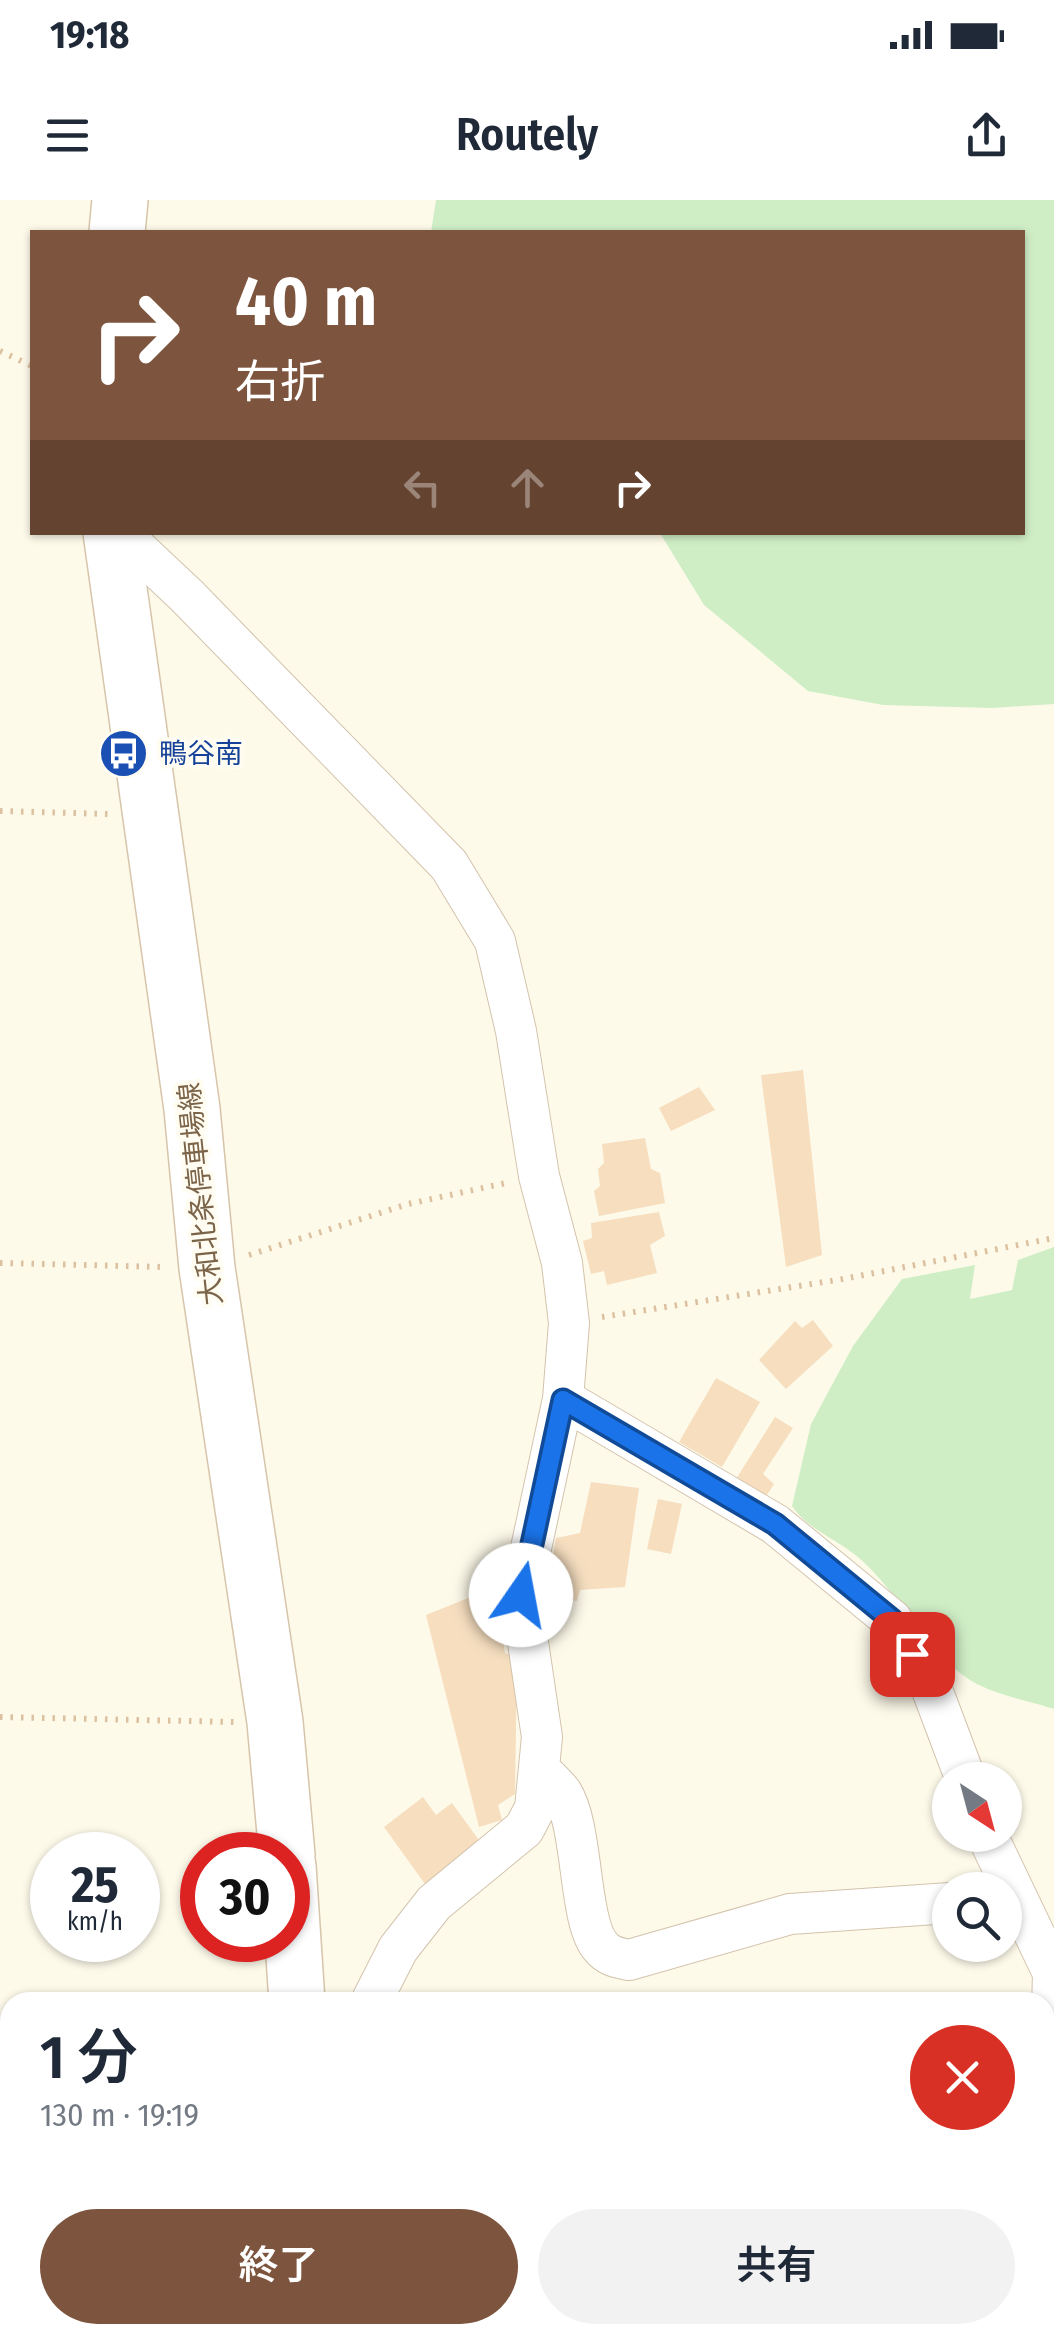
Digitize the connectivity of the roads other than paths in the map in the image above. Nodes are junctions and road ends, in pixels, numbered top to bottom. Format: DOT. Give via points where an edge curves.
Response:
graph roads {
  1 [pos="120,200"];
  2 [pos="118,230"];
  3 [pos="115,535"];
  4 [pos="118,535"];
  5 [pos="563,1400"];
  6 [pos="959,1762"];
  7 [pos="540,1770"];
  8 [pos="284,1832"];
  9 [pos="932,1904"];
  10 [pos="1022,1917"];
  11 [pos="294,1962"];
  12 [pos="296,1992"];
  13 [pos="376,1992"];
  14 [pos="1052,1992"];
  1 -- 2 [label="main road"];
  3 -- 8 [label="main road, 大和北条停車場線" via="207,1268 275,1722"];
  4 -- 5 [label="street" via="187,596 448,865 495,941 562,1263 569,1323"];
  5 -- 6 [label="street" via="775,1524 892,1620 931,1687"];
  5 -- 7 [label="street" via="521,1595 542,1738"];
  7 -- 9 [label="street" via="563,1795 592,1931 614,1958 629,1960 790,1914"];
  7 -- 13 [label="street" via="535,1808 524,1829 434,1903 398,1948"];
  10 -- 14 [label="street" via="1053,1973"];
  11 -- 12 [label="main road"];
}
